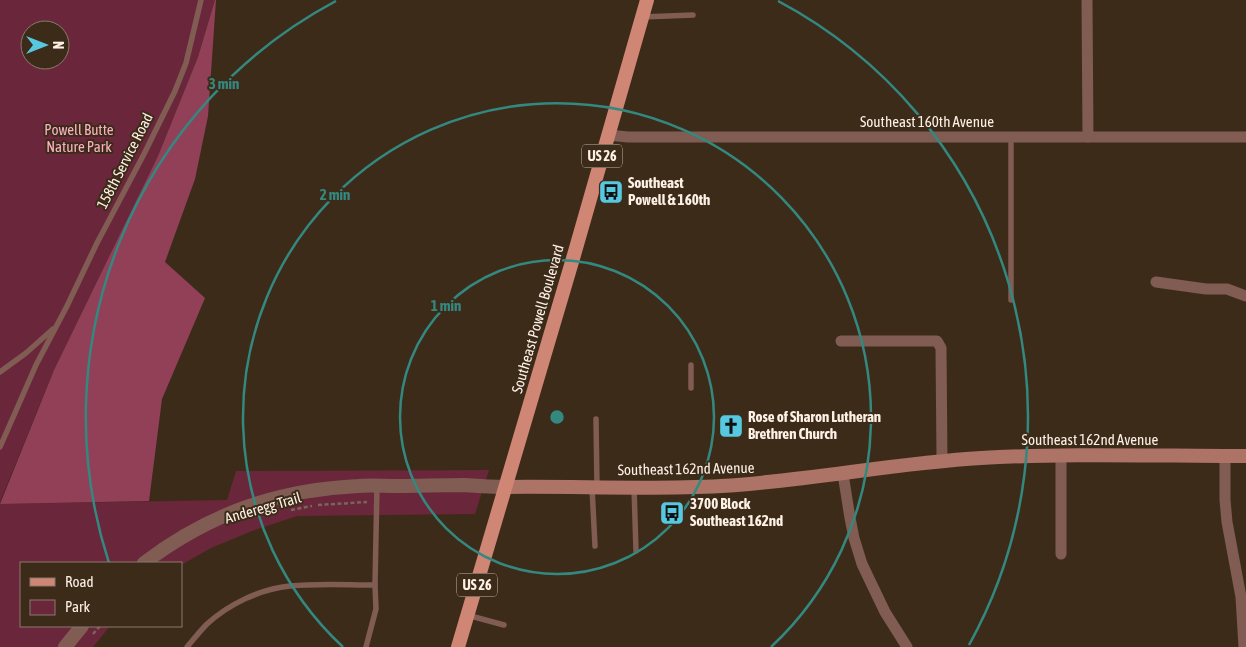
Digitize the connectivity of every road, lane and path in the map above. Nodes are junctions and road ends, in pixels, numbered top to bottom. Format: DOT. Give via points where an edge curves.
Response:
graph roads {
  1 [pos="201,0"];
  2 [pos="647,0"];
  3 [pos="1087,0"];
  4 [pos="693,15"];
  5 [pos="642,16"];
  6 [pos="608,134"];
  7 [pos="1011,137"];
  8 [pos="1088,137"];
  9 [pos="1246,137"];
  10 [pos="1156,282"];
  11 [pos="1246,296"];
  12 [pos="1010,300"];
  13 [pos="55,327"];
  14 [pos="840,341"];
  15 [pos="691,365"];
  16 [pos="0,372"];
  17 [pos="691,388"];
  18 [pos="596,419"];
  19 [pos="0,446"];
  20 [pos="1061,456"];
  21 [pos="1225,456"];
  22 [pos="1246,456"];
  23 [pos="942,461"];
  24 [pos="843,474"];
  25 [pos="377,486"];
  26 [pos="506,487"];
  27 [pos="594,487"];
  28 [pos="634,487"];
  29 [pos="376,502"];
  30 [pos="291,510"];
  31 [pos="595,546"];
  32 [pos="636,550"];
  33 [pos="1061,554"];
  34 [pos="145,562"];
  35 [pos="375,585"];
  36 [pos="467,615"];
  37 [pos="504,625"];
  38 [pos="81,627"];
  39 [pos="65,647"];
  40 [pos="187,647"];
  41 [pos="366,647"];
  42 [pos="458,647"];
  43 [pos="907,647"];
  44 [pos="1244,647"];
  1 -- 13 [label="lane, 158th Service Road" via="178,84"];
  2 -- 5 [label="main road, Southeast Powell Boulevard / US 26"];
  3 -- 8 [label="street"];
  4 -- 5 [label="lane"];
  5 -- 6 [label="main road, Southeast Powell Boulevard / US 26"];
  6 -- 7 [label="street, Southeast 160th Avenue" via="628,137"];
  6 -- 26 [label="main road, Southeast Powell Boulevard / US 26"];
  7 -- 8 [label="street, Southeast 160th Avenue"];
  7 -- 12 [label="lane"];
  8 -- 9 [label="street, Southeast 160th Avenue"];
  10 -- 11 [label="street" via="1227,289"];
  13 -- 16 [label="lane, 158th Service Road"];
  13 -- 19 [label="lane, 158th Service Road"];
  14 -- 23 [label="street" via="937,341 942,348"];
  15 -- 17 [label="lane"];
  18 -- 27 [label="lane"];
  20 -- 21 [label="main road, Southeast 162nd Avenue"];
  20 -- 23 [label="main road, Southeast 162nd Avenue"];
  20 -- 33 [label="street"];
  21 -- 22 [label="main road, Southeast 162nd Avenue"];
  21 -- 44 [label="street" via="1226,508 1241,597"];
  23 -- 24 [label="main road, Southeast 162nd Avenue"];
  24 -- 28 [label="main road, Southeast 162nd Avenue" via="724,486"];
  24 -- 43 [label="street" via="862,564"];
  25 -- 26 [label="street, Southeast 162nd Avenue"];
  25 -- 29 [label="lane"];
  25 -- 34 [label="street, Southeast 162nd Avenue" via="320,489 254,504 195,529"];
  26 -- 27 [label="main road, Southeast 162nd Avenue"];
  26 -- 36 [label="main road, Southeast Powell Boulevard / US 26"];
  27 -- 28 [label="main road, Southeast 162nd Avenue"];
  27 -- 31 [label="lane"];
  28 -- 32 [label="lane"];
  29 -- 30 [label="path, Anderegg Trail" via="325,504"];
  29 -- 35 [label="lane"];
  35 -- 40 [label="lane" via="289,586 258,594 216,617"];
  35 -- 41 [label="lane" via="376,609"];
  36 -- 37 [label="lane"];
  36 -- 42 [label="main road, Southeast Powell Boulevard / US 26"];
  38 -- 39 [label="street"];
}
